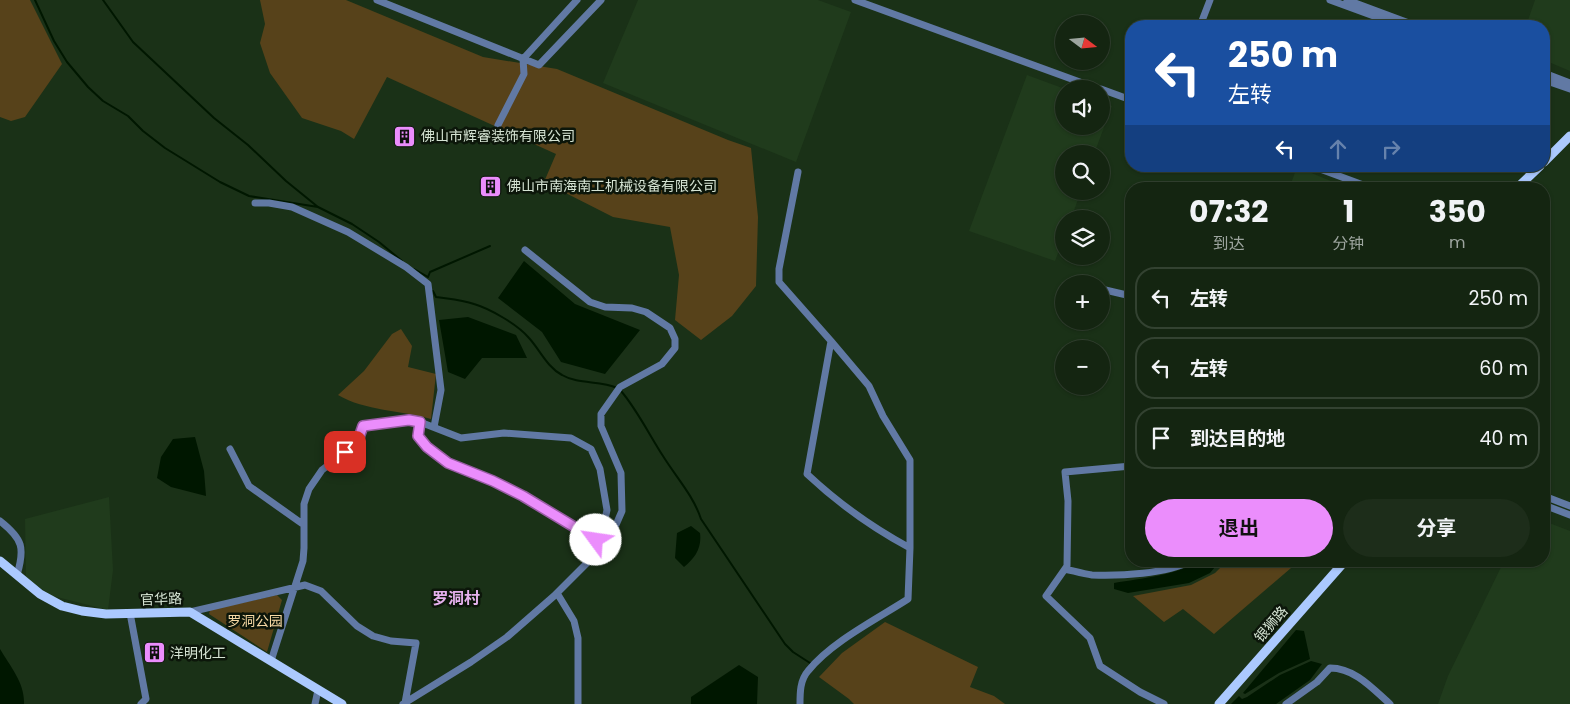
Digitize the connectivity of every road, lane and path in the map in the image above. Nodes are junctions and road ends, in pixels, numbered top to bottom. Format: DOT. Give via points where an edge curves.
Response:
graph roads {
  1 [pos="377,0"];
  2 [pos="577,0"];
  3 [pos="601,0"];
  4 [pos="854,0"];
  5 [pos="1210,0"];
  6 [pos="1330,0"];
  7 [pos="1347,0"];
  8 [pos="1202,20"];
  9 [pos="1385,20"];
  10 [pos="1401,20"];
  11 [pos="522,58"];
  12 [pos="1550,75"];
  13 [pos="1075,80"];
  14 [pos="1550,82"];
  15 [pos="1570,83"];
  16 [pos="1570,89"];
  17 [pos="1110,93"];
  18 [pos="1125,98"];
  19 [pos="498,125"];
  20 [pos="1570,136"];
  21 [pos="1550,156"];
  22 [pos="798,172"];
  23 [pos="1328,172"];
  24 [pos="1534,172"];
  25 [pos="1355,182"];
  26 [pos="1523,182"];
  27 [pos="255,202"];
  28 [pos="525,250"];
  29 [pos="1110,291"];
  30 [pos="1125,295"];
  31 [pos="831,341"];
  32 [pos="420,422"];
  33 [pos="434,427"];
  34 [pos="230,449"];
  35 [pos="1125,467"];
  36 [pos="1550,498"];
  37 [pos="1570,506"];
  38 [pos="1550,507"];
  39 [pos="1570,515"];
  40 [pos="0,521"];
  41 [pos="304,524"];
  42 [pos="596,540"];
  43 [pos="910,548"];
  44 [pos="0,561"];
  45 [pos="584,566"];
  46 [pos="1180,567"];
  47 [pos="1340,567"];
  48 [pos="1065,568"];
  49 [pos="17,575"];
  50 [pos="294,588"];
  51 [pos="557,594"];
  52 [pos="190,612"];
  53 [pos="130,613"];
  54 [pos="271,661"];
  55 [pos="318,690"];
  56 [pos="404,703"];
  57 [pos="141,704"];
  58 [pos="315,704"];
  59 [pos="342,704"];
  60 [pos="578,704"];
  61 [pos="800,704"];
  62 [pos="1164,704"];
  63 [pos="1218,704"];
  64 [pos="1286,704"];
  65 [pos="1390,704"];
  1 -- 11 [label="street"];
  2 -- 11 [label="street"];
  3 -- 11 [label="street" via="539,65"];
  4 -- 13 [label="street"];
  5 -- 8 [label="street"];
  6 -- 9 [label="street"];
  7 -- 10 [label="street"];
  11 -- 19 [label="street" via="524,74"];
  12 -- 15 [label="street"];
  14 -- 16 [label="street"];
  17 -- 18 [label="street"];
  20 -- 21 [label="main road"];
  22 -- 31 [label="street" via="779,282"];
  23 -- 25 [label="street"];
  24 -- 26 [label="main road"];
  27 -- 33 [label="street" via="292,207 348,232 428,284 441,390"];
  28 -- 45 [label="street" via="590,302 646,312 670,328 675,339 675,348 662,364 618,389 601,414 601,426 620,473 622,511 600,550"];
  29 -- 30 [label="street"];
  31 -- 43 [label="street" via="869,386 882,416 910,460"];
  31 -- 43 [label="street" via="807,474 858,517"];
  32 -- 33 [label="street"];
  32 -- 41 [label="street" via="409,420 363,426 357,443 322,470 309,489 304,504"];
  32 -- 42 [label="street" via="418,436 448,463 523,496"];
  33 -- 42 [label="street" via="461,438 504,433 571,438 591,449 600,469 607,510"];
  34 -- 41 [label="street" via="250,486"];
  35 -- 48 [label="street" via="1065,472 1068,501"];
  36 -- 37 [label="street"];
  38 -- 39 [label="street"];
  40 -- 49 [label="street" via="16,535 22,546"];
  41 -- 50 [label="street" via="303,561"];
  42 -- 45 [label="street"];
  43 -- 61 [label="street" via="908,599 834,647 807,672 800,689"];
  44 -- 49 [label="main road, 官华路"];
  45 -- 51 [label="street"];
  46 -- 48 [label="street" via="1130,575 1090,575"];
  47 -- 63 [label="main road, 银狮路"];
  48 -- 62 [label="street" via="1046,596 1090,638 1100,666"];
  49 -- 53 [label="main road, 官华路" via="40,594 62,606 106,614"];
  50 -- 52 [label="street"];
  50 -- 54 [label="street"];
  50 -- 56 [label="street" via="305,586 321,591 357,626 373,636 416,643"];
  51 -- 56 [label="street" via="472,662"];
  51 -- 60 [label="street" via="574,621 578,638"];
  52 -- 53 [label="main road, 官华路"];
  52 -- 54 [label="main road, 官华路"];
  53 -- 57 [label="street" via="146,699"];
  54 -- 55 [label="main road, 官华路"];
  55 -- 58 [label="street"];
  55 -- 59 [label="main road, 官华路"];
  64 -- 65 [label="street" via="1317,682 1330,668 1351,673"];
}
